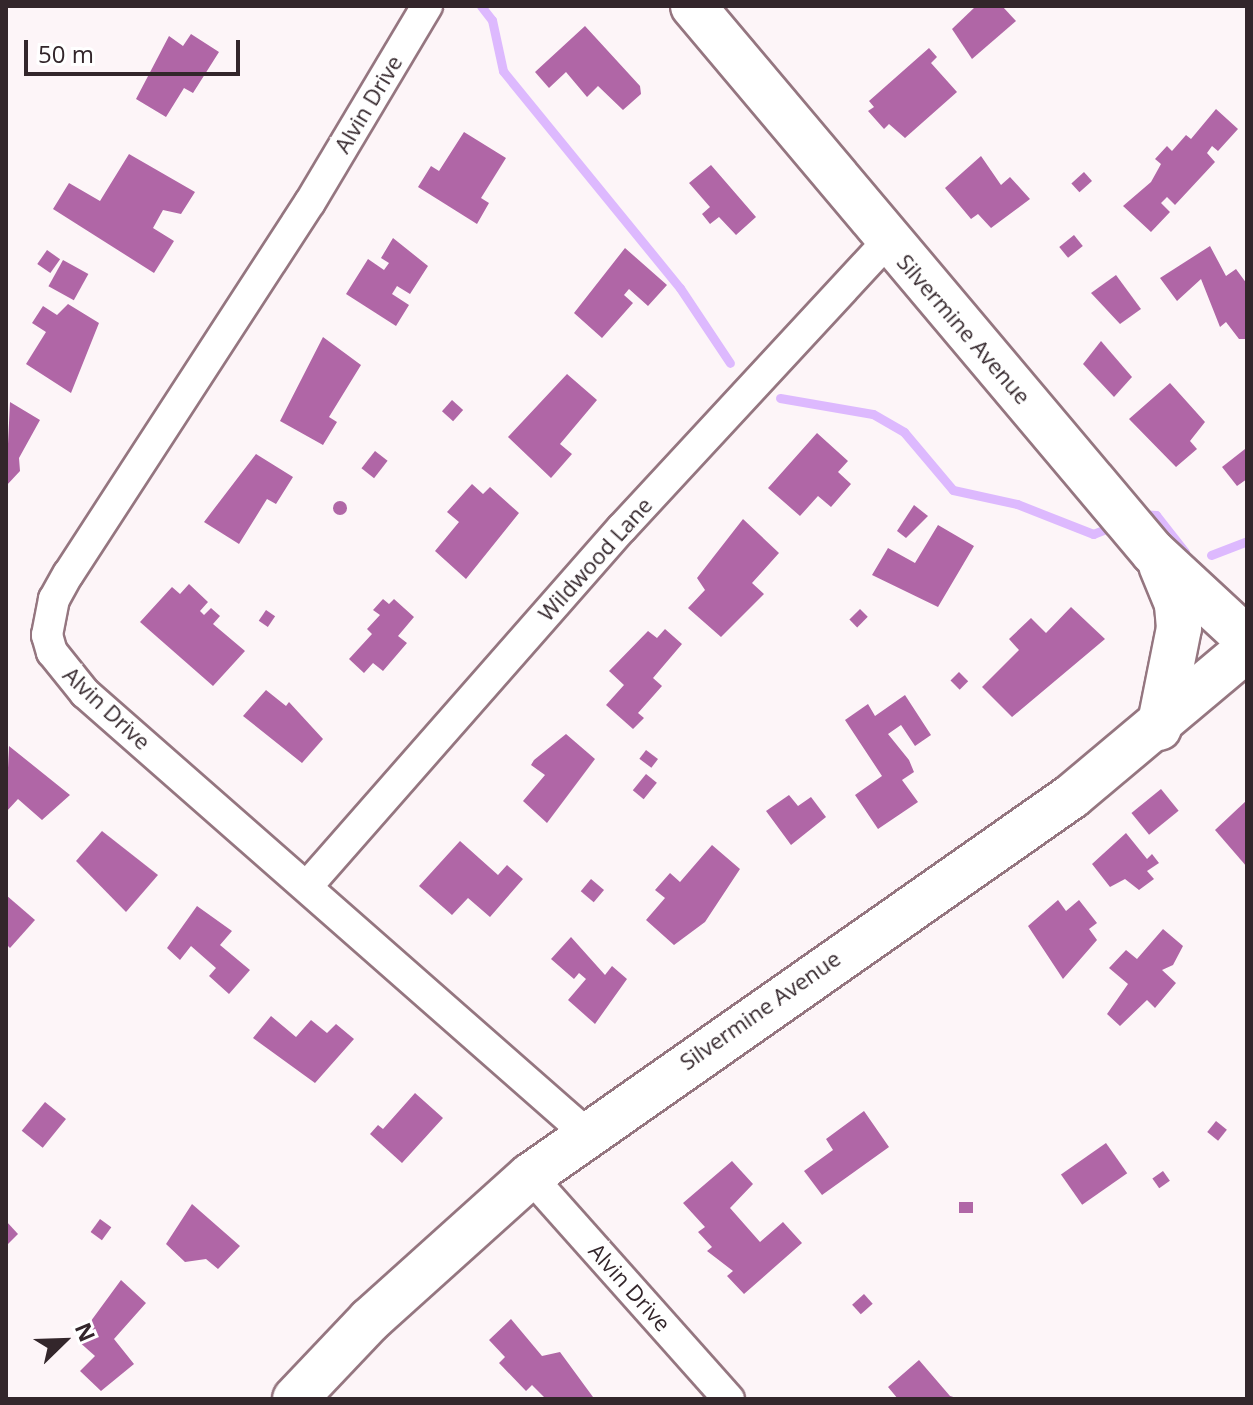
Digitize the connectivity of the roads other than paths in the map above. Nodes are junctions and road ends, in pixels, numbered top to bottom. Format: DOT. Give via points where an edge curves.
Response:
graph roads {
  1 [pos="427,6"];
  2 [pos="693,6"];
  3 [pos="888,241"];
  4 [pos="1153,552"];
  5 [pos="1247,639"];
  6 [pos="1247,649"];
  7 [pos="1159,728"];
  8 [pos="309,884"];
  9 [pos="587,1134"];
  10 [pos="530,1176"];
  11 [pos="295,1399"];
  12 [pos="729,1399"];
  1 -- 8 [label="street, Alvin Drive" via="310,202 68,574 48,618 52,652 85,693"];
  2 -- 3 [label="street, Silvermine Avenue"];
  3 -- 4 [label="street, Silvermine Avenue"];
  3 -- 8 [label="street, Wildwood Lane" via="632,517"];
  4 -- 5 [label="street, Silvermine Avenue"];
  4 -- 7 [label="street" via="1168,576 1179,628"];
  6 -- 7 [label="street, Silvermine Avenue"];
  7 -- 9 [label="street, Silvermine Avenue"];
  8 -- 9 [label="street, Alvin Drive"];
  9 -- 10 [label="street, Silvermine Avenue"];
  10 -- 11 [label="street, Silvermine Avenue" via="370,1320"];
  10 -- 12 [label="street, Alvin Drive"];
}
